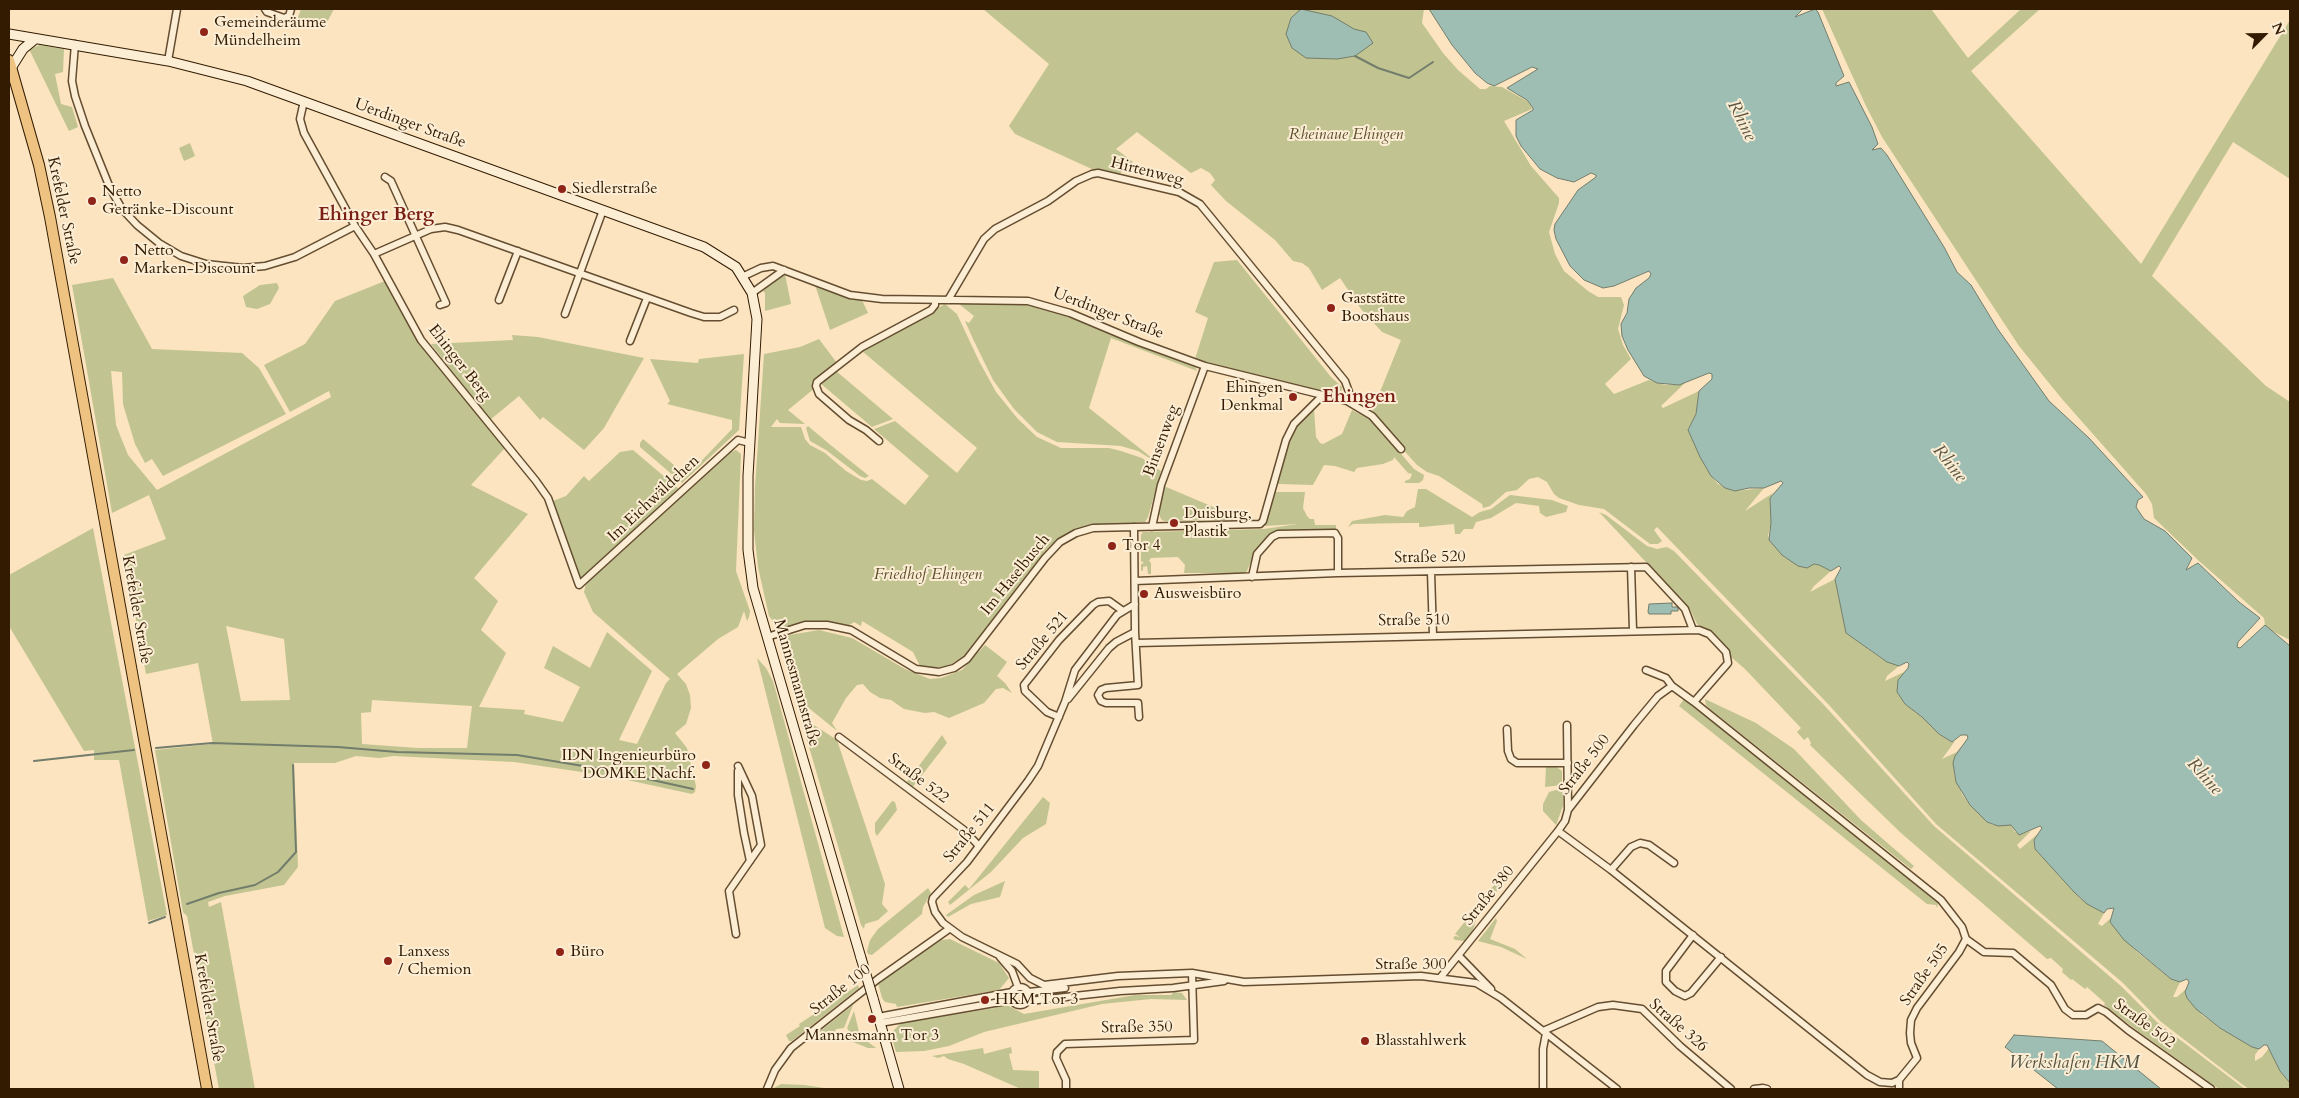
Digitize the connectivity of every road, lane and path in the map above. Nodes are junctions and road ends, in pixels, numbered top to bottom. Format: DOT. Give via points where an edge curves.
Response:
graph roads {
  1 [pos="177,9"];
  2 [pos="265,9"];
  3 [pos="291,9"];
  4 [pos="9,34"];
  5 [pos="35,39"];
  6 [pos="75,44"];
  7 [pos="168,61"];
  8 [pos="10,64"];
  9 [pos="304,101"];
  10 [pos="30,137"];
  11 [pos="385,177"];
  12 [pos="603,210"];
  13 [pos="355,226"];
  14 [pos="415,236"];
  15 [pos="518,251"];
  16 [pos="374,254"];
  17 [pos="784,270"];
  18 [pos="581,274"];
  19 [pos="744,276"];
  20 [pos="752,292"];
  21 [pos="646,298"];
  22 [pos="499,300"];
  23 [pos="935,300"];
  24 [pos="948,300"];
  25 [pos="440,305"];
  26 [pos="734,310"];
  27 [pos="565,314"];
  28 [pos="630,342"];
  29 [pos="1205,366"];
  30 [pos="1322,396"];
  31 [pos="1347,401"];
  32 [pos="878,441"];
  33 [pos="750,443"];
  34 [pos="1401,449"];
  35 [pos="1152,526"];
  36 [pos="1134,527"];
  37 [pos="1631,567"];
  38 [pos="1431,572"];
  39 [pos="1338,573"];
  40 [pos="1252,577"];
  41 [pos="1135,581"];
  42 [pos="579,585"];
  43 [pos="1135,604"];
  44 [pos="1123,611"];
  45 [pos="1634,630"];
  46 [pos="1693,630"];
  47 [pos="1135,632"];
  48 [pos="1433,635"];
  49 [pos="767,637"];
  50 [pos="1136,643"];
  51 [pos="1646,670"];
  52 [pos="1672,686"];
  53 [pos="1065,702"];
  54 [pos="1694,702"];
  55 [pos="1059,717"];
  56 [pos="1139,717"];
  57 [pos="1567,725"];
  58 [pos="1507,729"];
  59 [pos="839,737"];
  60 [pos="1568,763"];
  61 [pos="1568,810"];
  62 [pos="1558,831"];
  63 [pos="979,846"];
  64 [pos="750,861"];
  65 [pos="1674,863"];
  66 [pos="1611,870"];
  67 [pos="949,928"];
  68 [pos="736,934"];
  69 [pos="1693,935"];
  70 [pos="1966,939"];
  71 [pos="997,955"];
  72 [pos="1459,956"];
  73 [pos="1720,957"];
  74 [pos="1192,974"];
  75 [pos="1118,976"];
  76 [pos="1440,978"];
  77 [pos="1228,980"];
  78 [pos="1192,985"];
  79 [pos="1018,987"];
  80 [pos="1012,992"];
  81 [pos="1029,992"];
  82 [pos="1496,994"];
  83 [pos="1012,1000"];
  84 [pos="1029,1001"];
  85 [pos="879,1020"];
  86 [pos="1545,1032"];
  87 [pos="1899,1080"];
  88 [pos="200,1089"];
  89 [pos="207,1089"];
  90 [pos="767,1089"];
  91 [pos="899,1089"];
  92 [pos="1066,1089"];
  93 [pos="1543,1089"];
  94 [pos="1617,1089"];
  95 [pos="1731,1089"];
  96 [pos="1754,1089"];
  97 [pos="1767,1089"];
  98 [pos="1898,1089"];
  99 [pos="2211,1089"];
  1 -- 7 [label="street"];
  2 -- 3 [label="street" via="284,18 289,16"];
  4 -- 5 [label="main road, Uerdinger Straße"];
  5 -- 6 [label="main road, Uerdinger Straße"];
  5 -- 8 [label="main road"];
  6 -- 7 [label="main road, Uerdinger Straße"];
  6 -- 13 [label="street" via="72,81 97,158 122,208 159,243 182,256 218,267 265,266 302,254"];
  7 -- 9 [label="main road, Uerdinger Straße" via="247,81"];
  8 -- 10 [label="main road, Krefelder Straße"];
  9 -- 12 [label="main road, Uerdinger Straße"];
  9 -- 13 [label="street, Ehinger Berg" via="300,119 304,132"];
  10 -- 88 [label="main road, Krefelder Straße"];
  10 -- 89 [label="main road, Krefelder Straße" via="40,165 50,217"];
  11 -- 14 [label="street" via="391,182"];
  12 -- 18 [label="street"];
  12 -- 19 [label="main road, Uerdinger Straße" via="704,247"];
  13 -- 16 [label="street, Ehinger Berg"];
  14 -- 15 [label="street" via="445,227"];
  14 -- 16 [label="street"];
  14 -- 25 [label="street" via="446,303"];
  15 -- 18 [label="street"];
  15 -- 22 [label="street"];
  16 -- 42 [label="street, Ehinger Berg" via="421,340 548,498"];
  17 -- 19 [label="street, Uerdinger Straße" via="773,266"];
  17 -- 20 [label="street"];
  17 -- 23 [label="street, Uerdinger Straße" via="850,295"];
  18 -- 21 [label="street"];
  18 -- 27 [label="street"];
  19 -- 20 [label="main road, Mannesmannstraße"];
  20 -- 33 [label="main road, Mannesmannstraße" via="757,319"];
  21 -- 26 [label="street" via="704,317 720,317"];
  21 -- 28 [label="street"];
  23 -- 24 [label="street, Uerdinger Straße"];
  23 -- 32 [label="street" via="936,305 931,310 862,348 816,386 819,394 848,420"];
  24 -- 29 [label="street, Uerdinger Straße" via="1028,300"];
  24 -- 31 [label="street, Hirtenweg" via="984,238 1076,181 1092,174 1179,192 1200,204 1345,380 1349,392"];
  29 -- 30 [label="street, Uerdinger Straße"];
  29 -- 35 [label="street, Binsenweg" via="1161,485"];
  30 -- 31 [label="street, Uerdinger Straße"];
  30 -- 35 [label="street, Im Haselbusch" via="1294,424 1286,440 1260,524"];
  31 -- 34 [label="street, Uerdinger Straße" via="1372,416"];
  33 -- 42 [label="street, Im Eichwäldchen" via="738,440"];
  33 -- 49 [label="main road, Mannesmannstraße" via="748,550 753,588"];
  35 -- 36 [label="street, Im Haselbusch"];
  36 -- 41 [label="street"];
  36 -- 49 [label="street, Im Haselbusch" via="1093,528 1060,542 967,659 954,668 938,672 916,669 851,630 827,624 805,626"];
  37 -- 38 [label="street, Straße 520"];
  37 -- 45 [label="street"];
  37 -- 46 [label="street, Straße 520" via="1650,569 1685,609"];
  38 -- 39 [label="street, Straße 520"];
  38 -- 48 [label="street"];
  39 -- 40 [label="street, Straße 520"];
  39 -- 40 [label="street" via="1338,538 1335,533 1295,533 1272,537 1257,554"];
  40 -- 41 [label="street, Straße 520"];
  41 -- 43 [label="street"];
  43 -- 44 [label="street, Straße 511"];
  43 -- 47 [label="street"];
  44 -- 53 [label="street, Straße 511" via="1075,670"];
  44 -- 55 [label="street, Straße 521" via="1109,601 1093,605 1059,640 1024,684 1025,690 1047,712"];
  45 -- 46 [label="street, Straße 510"];
  45 -- 48 [label="street, Straße 510"];
  46 -- 54 [label="street" via="1709,634 1728,657 1728,663"];
  47 -- 50 [label="street"];
  47 -- 53 [label="street, Straße 511" via="1109,648"];
  48 -- 50 [label="street, Straße 510"];
  49 -- 85 [label="main road, Mannesmannstraße, bridge"];
  50 -- 56 [label="street" via="1138,685 1106,688 1098,695 1106,703 1138,703"];
  51 -- 52 [label="street" via="1666,678"];
  52 -- 54 [label="street"];
  52 -- 61 [label="street, Straße 500" via="1658,696"];
  53 -- 55 [label="street, Straße 511"];
  54 -- 70 [label="street" via="1941,900 1962,928"];
  55 -- 63 [label="street, Straße 511" via="1038,766"];
  57 -- 60 [label="street"];
  58 -- 60 [label="street" via="1508,751 1517,763"];
  59 -- 63 [label="street, Straße 522" via="964,830"];
  60 -- 61 [label="street"];
  61 -- 62 [label="street, Straße 500"];
  62 -- 66 [label="street"];
  62 -- 72 [label="street, Straße 380"];
  63 -- 67 [label="street, Straße 511" via="933,898 935,912"];
  64 -- 64 [label="street" via="761,845 752,796 738,766 741,814"];
  64 -- 68 [label="street" via="729,891"];
  65 -- 66 [label="street" via="1649,845 1640,844 1631,847"];
  66 -- 69 [label="street"];
  67 -- 71 [label="street, Straße 511"];
  67 -- 90 [label="street, Straße 100" via="878,978 802,1038 781,1059"];
  69 -- 73 [label="street"];
  69 -- 73 [label="street" via="1666,971 1666,982 1675,991 1685,996 1691,993"];
  70 -- 87 [label="street, Straße 505" via="1911,1020 1911,1043 1917,1058"];
  70 -- 99 [label="street, Straße 502" via="1984,952 2013,953 2052,985 2073,1015 2086,1015 2098,1008 2106,1012"];
  71 -- 75 [label="street, Straße 300" via="1017,964 1030,978 1044,985"];
  71 -- 79 [label="street" via="1012,971"];
  72 -- 76 [label="street, Straße 380"];
  72 -- 82 [label="street"];
  73 -- 87 [label="street" via="1867,1074 1880,1082"];
  74 -- 75 [label="street, Straße 300"];
  74 -- 77 [label="street, Straße 300"];
  74 -- 78 [label="street, Straße 350"];
  75 -- 81 [label="street"];
  76 -- 77 [label="street, Straße 300"];
  76 -- 82 [label="street, Straße 300" via="1476,983"];
  77 -- 78 [label="street, Straße 300"];
  78 -- 84 [label="street, Straße 300"];
  78 -- 92 [label="street, Straße 350" via="1194,1040 1065,1044 1056,1052 1056,1058 1066,1080"];
  79 -- 80 [label="street"];
  79 -- 81 [label="street"];
  80 -- 83 [label="street"];
  80 -- 85 [label="street"];
  81 -- 84 [label="street"];
  82 -- 86 [label="street, Straße 300"];
  83 -- 84 [label="street" via="1021,1005"];
  83 -- 85 [label="street"];
  85 -- 91 [label="main road, Mannesmannstraße"];
  86 -- 93 [label="street"];
  86 -- 94 [label="street, Straße 300"];
  86 -- 95 [label="street, Straße 326" via="1598,1007 1613,1005 1642,1009"];
  87 -- 98 [label="street"];
  96 -- 97 [label="street"];
}
